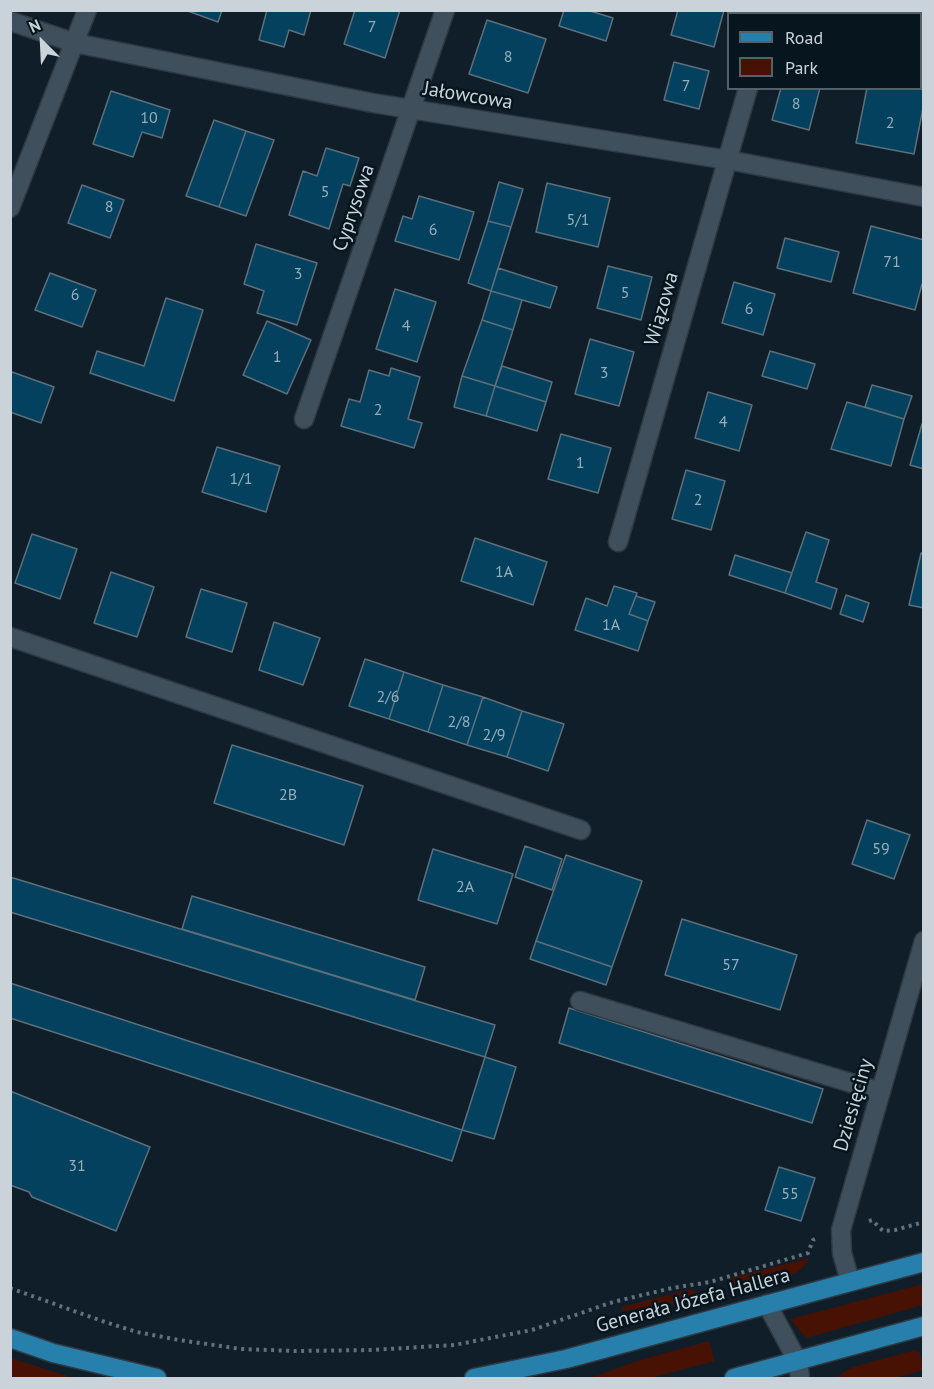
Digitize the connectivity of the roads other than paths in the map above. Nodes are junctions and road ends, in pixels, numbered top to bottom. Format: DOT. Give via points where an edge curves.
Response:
graph roads {
  1 [pos="87,10"];
  2 [pos="445,10"];
  3 [pos="10,21"];
  4 [pos="75,43"];
  5 [pos="747,90"];
  6 [pos="412,110"];
  7 [pos="728,160"];
  8 [pos="924,197"];
  9 [pos="10,208"];
  10 [pos="304,419"];
  11 [pos="618,542"];
  12 [pos="10,637"];
  13 [pos="581,830"];
  14 [pos="924,941"];
  15 [pos="580,1001"];
  16 [pos="881,1092"];
  17 [pos="924,1262"];
  18 [pos="850,1281"];
  19 [pos="767,1304"];
  20 [pos="923,1329"];
  21 [pos="10,1338"];
  22 [pos="799,1370"];
  23 [pos="157,1378"];
  24 [pos="474,1378"];
  25 [pos="734,1378"];
  1 -- 4 [label="street"];
  2 -- 6 [label="street, Cyprysowa"];
  3 -- 4 [label="street, Jałowcowa"];
  4 -- 6 [label="street, Jałowcowa"];
  4 -- 9 [label="street"];
  5 -- 7 [label="street, Wiązowa"];
  6 -- 7 [label="street, Jałowcowa"];
  6 -- 10 [label="street, Cyprysowa"];
  7 -- 8 [label="street, Jałowcowa"];
  7 -- 11 [label="street, Wiązowa"];
  12 -- 13 [label="street"];
  14 -- 16 [label="street, Dziesięciny"];
  15 -- 16 [label="street"];
  16 -- 18 [label="street, Dziesięciny" via="841,1230 842,1253"];
  17 -- 18 [label="main road, Generała Józefa Hallera"];
  18 -- 19 [label="main road, Generała Józefa Hallera"];
  19 -- 22 [label="street"];
  19 -- 24 [label="main road, Generała Józefa Hallera" via="566,1359"];
  20 -- 22 [label="main road"];
  21 -- 23 [label="main road" via="53,1353"];
  22 -- 25 [label="main road"];
}
